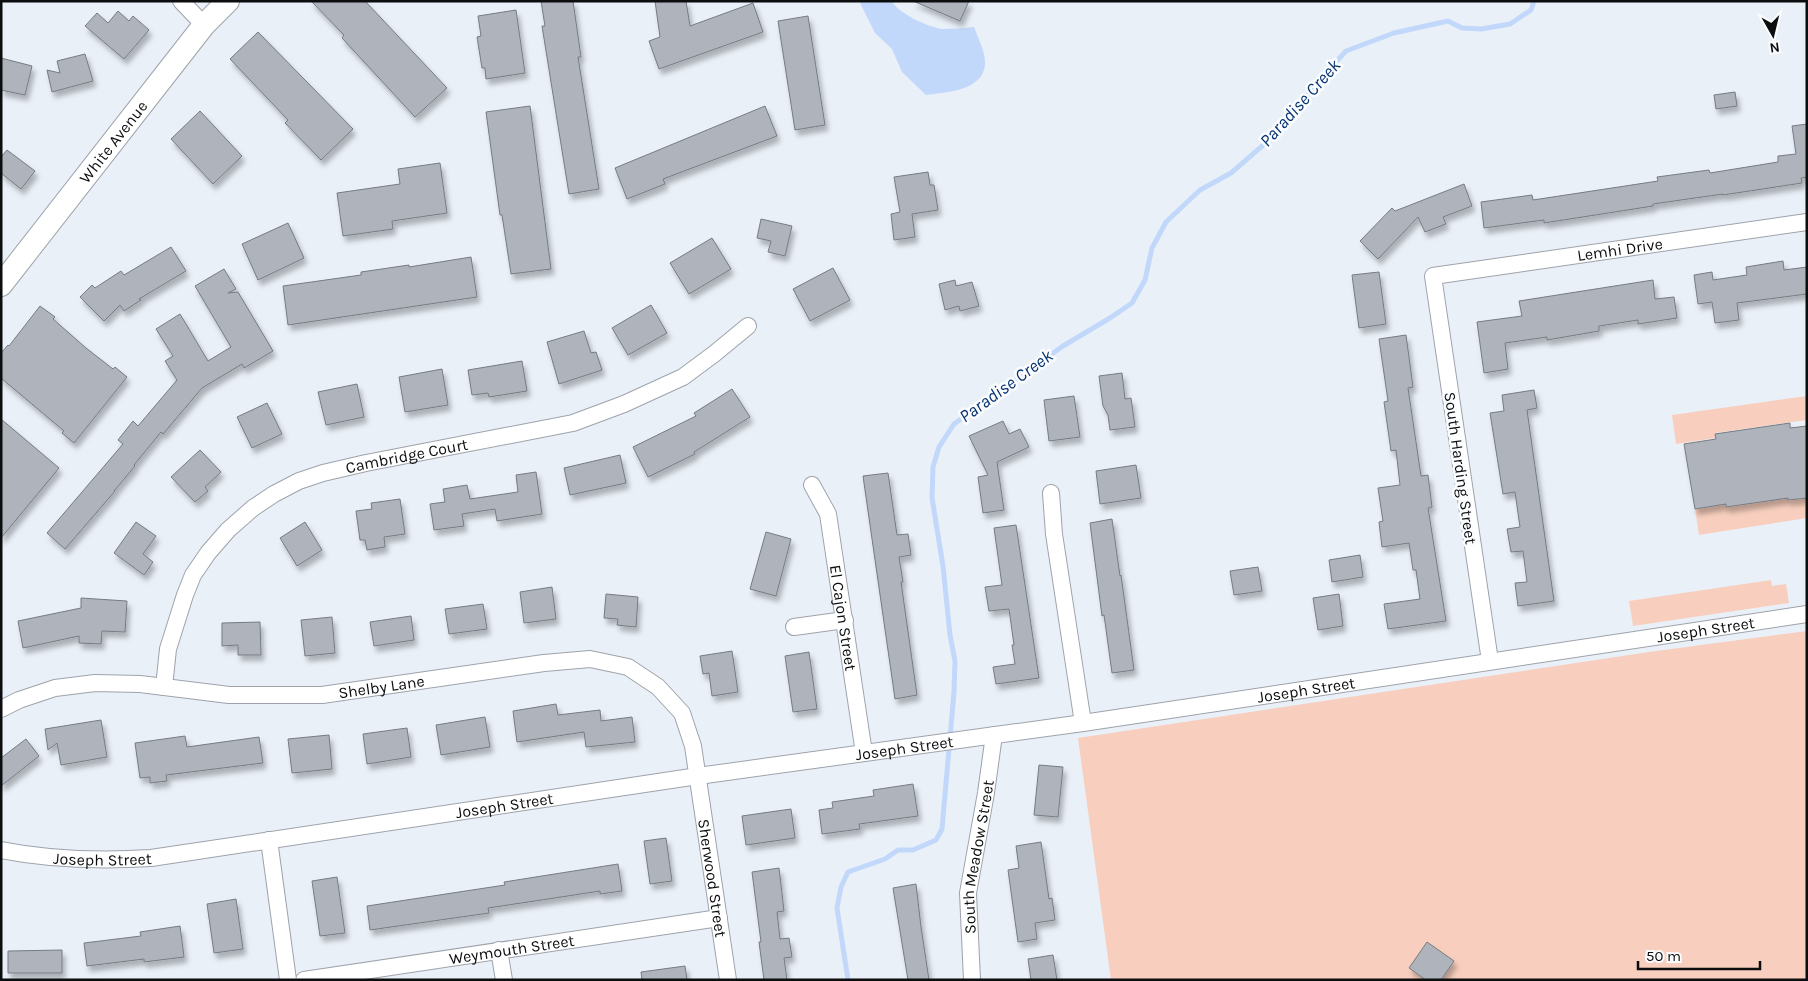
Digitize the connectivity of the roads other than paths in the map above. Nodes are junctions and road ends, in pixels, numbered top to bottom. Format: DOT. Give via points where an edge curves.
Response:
graph roads {
  1 [pos="181,1"];
  2 [pos="228,1"];
  3 [pos="204,25"];
  4 [pos="1807,222"];
  5 [pos="1433,276"];
  6 [pos="1,284"];
  7 [pos="748,326"];
  8 [pos="812,485"];
  9 [pos="1050,493"];
  10 [pos="1807,614"];
  11 [pos="845,620"];
  12 [pos="794,627"];
  13 [pos="1490,661"];
  14 [pos="164,687"];
  15 [pos="1,709"];
  16 [pos="1083,723"];
  17 [pos="994,735"];
  18 [pos="864,753"];
  19 [pos="698,776"];
  20 [pos="269,840"];
  21 [pos="1,850"];
  22 [pos="719,918"];
  23 [pos="499,950"];
  24 [pos="288,980"];
  25 [pos="304,980"];
  26 [pos="504,980"];
  27 [pos="728,980"];
  28 [pos="972,980"];
  1 -- 3 [label="street"];
  2 -- 3 [label="street, White Avenue"];
  3 -- 6 [label="street, White Avenue"];
  4 -- 5 [label="street, Lemhi Drive"];
  5 -- 13 [label="street, South Harding Street"];
  7 -- 14 [label="street, Cambridge Court" via="683,377 573,423 332,471 299,481 274,494 228,530 193,575 168,649"];
  8 -- 11 [label="street, El Cajon Street" via="828,514"];
  9 -- 16 [label="street"];
  10 -- 13 [label="street, Joseph Street"];
  11 -- 12 [label="street"];
  11 -- 18 [label="street, El Cajon Street"];
  13 -- 16 [label="street, Joseph Street"];
  14 -- 15 [label="street, Shelby Lane" via="95,683 56,688"];
  14 -- 19 [label="street, Shelby Lane" via="230,695 322,695 590,659 628,667 658,687 682,713 693,746"];
  16 -- 17 [label="street, Joseph Street"];
  17 -- 18 [label="street, Joseph Street"];
  17 -- 28 [label="street, South Meadow Street" via="968,893"];
  18 -- 19 [label="street, Joseph Street"];
  19 -- 20 [label="street, Joseph Street"];
  19 -- 22 [label="street, Sherwood Street"];
  20 -- 21 [label="street, Joseph Street" via="151,858 115,860 63,860"];
  20 -- 24 [label="street"];
  22 -- 23 [label="street, Weymouth Street"];
  22 -- 27 [label="street, Sherwood Street"];
  23 -- 25 [label="street, Weymouth Street"];
  23 -- 26 [label="street"];
}
